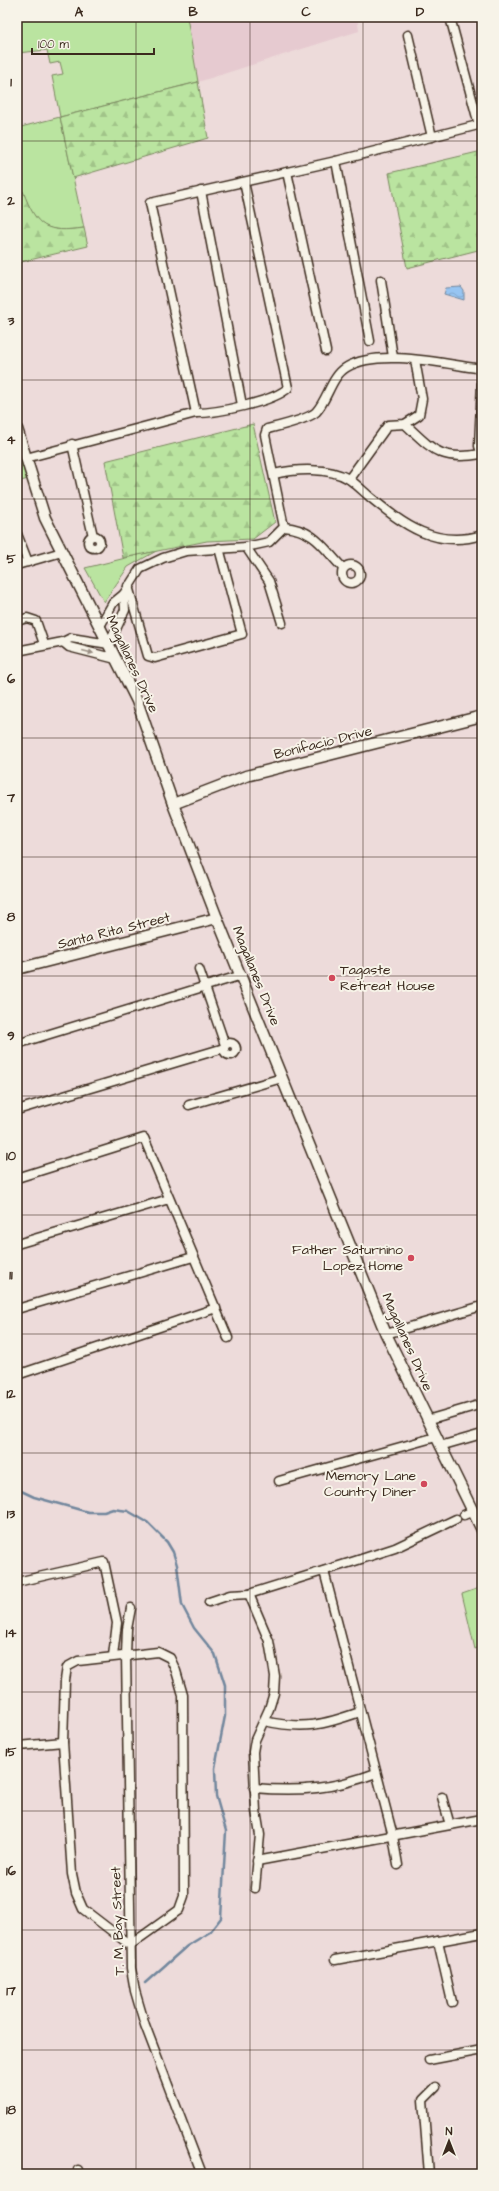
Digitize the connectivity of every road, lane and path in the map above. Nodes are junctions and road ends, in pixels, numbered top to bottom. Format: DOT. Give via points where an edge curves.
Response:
graph roads {
  1 [pos="451,21"];
  2 [pos="408,35"];
  3 [pos="480,124"];
  4 [pos="432,138"];
  5 [pos="336,161"];
  6 [pos="287,172"];
  7 [pos="244,182"];
  8 [pos="201,191"];
  9 [pos="381,280"];
  10 [pos="370,340"];
  11 [pos="326,351"];
  12 [pos="393,357"];
  13 [pos="415,360"];
  14 [pos="482,369"];
  15 [pos="482,382"];
  16 [pos="242,405"];
  17 [pos="196,413"];
  18 [pos="405,424"];
  19 [pos="17,429"];
  20 [pos="72,444"];
  21 [pos="482,454"];
  22 [pos="26,458"];
  23 [pos="274,474"];
  24 [pos="349,479"];
  25 [pos="284,527"];
  26 [pos="17,534"];
  27 [pos="482,535"];
  28 [pos="93,536"];
  29 [pos="246,547"];
  30 [pos="219,548"];
  31 [pos="62,552"];
  32 [pos="28,562"];
  33 [pos="17,565"];
  34 [pos="343,568"];
  35 [pos="126,590"];
  36 [pos="17,621"];
  37 [pos="282,623"];
  38 [pos="100,626"];
  39 [pos="63,642"];
  40 [pos="44,644"];
  41 [pos="109,644"];
  42 [pos="17,650"];
  43 [pos="116,659"];
  44 [pos="482,716"];
  45 [pos="173,804"];
  46 [pos="217,918"];
  47 [pos="199,969"];
  48 [pos="17,970"];
  49 [pos="242,975"];
  50 [pos="205,987"];
  51 [pos="17,1044"];
  52 [pos="282,1078"];
  53 [pos="189,1105"];
  54 [pos="17,1110"];
  55 [pos="17,1178"];
  56 [pos="169,1199"];
  57 [pos="17,1244"];
  58 [pos="193,1257"];
  59 [pos="482,1306"];
  60 [pos="216,1308"];
  61 [pos="17,1309"];
  62 [pos="386,1334"];
  63 [pos="228,1338"];
  64 [pos="17,1375"];
  65 [pos="482,1404"];
  66 [pos="427,1420"];
  67 [pos="482,1434"];
  68 [pos="438,1441"];
  69 [pos="279,1481"];
  70 [pos="464,1515"];
  71 [pos="482,1530"];
  72 [pos="324,1571"];
  73 [pos="17,1582"];
  74 [pos="249,1594"];
  75 [pos="209,1602"];
  76 [pos="131,1608"];
  77 [pos="126,1654"];
  78 [pos="113,1656"];
  79 [pos="360,1712"];
  80 [pos="264,1721"];
  81 [pos="63,1742"];
  82 [pos="19,1746"];
  83 [pos="376,1773"];
  84 [pos="254,1788"];
  85 [pos="442,1797"];
  86 [pos="482,1819"];
  87 [pos="450,1824"];
  88 [pos="393,1836"];
  89 [pos="257,1861"];
  90 [pos="398,1865"];
  91 [pos="255,1888"];
  92 [pos="482,1933"];
  93 [pos="438,1941"];
  94 [pos="130,1945"];
  95 [pos="334,1960"];
  96 [pos="452,2002"];
  97 [pos="482,2050"];
  98 [pos="429,2060"];
  99 [pos="436,2087"];
  100 [pos="202,2174"];
  101 [pos="429,2174"];
  1 -- 3 [label="street"];
  2 -- 4 [label="street"];
  3 -- 4 [label="street"];
  4 -- 5 [label="street"];
  5 -- 6 [label="street"];
  5 -- 10 [label="street"];
  6 -- 7 [label="street"];
  6 -- 11 [label="street"];
  7 -- 8 [label="street"];
  7 -- 16 [label="street" via="288,388 281,395"];
  8 -- 16 [label="street"];
  8 -- 17 [label="street" via="150,202"];
  9 -- 12 [label="street"];
  12 -- 13 [label="street"];
  12 -- 23 [label="street" via="363,360 345,367 315,412 307,417 267,429 265,435"];
  13 -- 14 [label="street"];
  13 -- 18 [label="street" via="422,406 419,415"];
  15 -- 21 [label="street" via="479,446"];
  16 -- 17 [label="street" via="208,413"];
  17 -- 20 [label="street"];
  18 -- 21 [label="street" via="436,451 451,456"];
  18 -- 24 [label="street" via="388,425"];
  19 -- 22 [label="street, Magallanes Drive"];
  20 -- 22 [label="street"];
  20 -- 28 [label="street"];
  22 -- 31 [label="street, Magallanes Drive" via="46,518"];
  23 -- 24 [label="street" via="333,472"];
  23 -- 25 [label="street"];
  24 -- 27 [label="street" via="400,521 418,531 452,540 467,540"];
  25 -- 29 [label="street" via="269,542"];
  25 -- 34 [label="street" via="297,528 309,533"];
  26 -- 32 [label="street"];
  29 -- 30 [label="street"];
  29 -- 37 [label="street" via="269,581"];
  30 -- 35 [label="street" via="186,550 163,558 140,569"];
  30 -- 35 [label="street" via="242,634 155,658 148,656"];
  31 -- 32 [label="street"];
  31 -- 38 [label="street, Magallanes Drive"];
  32 -- 33 [label="street"];
  35 -- 38 [label="street" via="113,603"];
  35 -- 41 [label="street" via="125,610"];
  36 -- 40 [label="street" via="28,618 36,622"];
  38 -- 41 [label="street, Magallanes Drive"];
  39 -- 40 [label="street"];
  39 -- 41 [label="street" via="71,638"];
  39 -- 43 [label="street, one-way" via="69,647"];
  40 -- 42 [label="street"];
  41 -- 43 [label="street, Magallanes Drive"];
  43 -- 45 [label="street, Magallanes Drive" via="137,701"];
  44 -- 45 [label="street, Bonifacio Drive" via="246,776"];
  45 -- 46 [label="street, Magallanes Drive"];
  46 -- 48 [label="street, Santa Rita Street"];
  46 -- 49 [label="street, Magallanes Drive"];
  47 -- 50 [label="street"];
  49 -- 50 [label="street"];
  49 -- 52 [label="street, Magallanes Drive"];
  50 -- 51 [label="street"];
  50 -- 54 [label="street" via="224,1047"];
  52 -- 53 [label="street"];
  52 -- 62 [label="street, Magallanes Drive"];
  55 -- 56 [label="street" via="144,1138"];
  56 -- 57 [label="street"];
  56 -- 58 [label="street"];
  58 -- 60 [label="street"];
  58 -- 61 [label="street"];
  59 -- 62 [label="street"];
  60 -- 63 [label="street"];
  60 -- 64 [label="street"];
  62 -- 66 [label="street, Magallanes Drive"];
  65 -- 66 [label="street"];
  66 -- 68 [label="street, Magallanes Drive"];
  67 -- 68 [label="street"];
  68 -- 69 [label="street"];
  68 -- 70 [label="street, Magallanes Drive"];
  70 -- 71 [label="street, Magallanes Drive"];
  70 -- 72 [label="street" via="395,1548"];
  72 -- 74 [label="street"];
  72 -- 79 [label="street"];
  73 -- 78 [label="street" via="104,1562 117,1623"];
  74 -- 75 [label="street" via="230,1595"];
  74 -- 80 [label="street" via="269,1641 275,1676 274,1693"];
  76 -- 77 [label="street, T. M. Bay Street"];
  77 -- 78 [label="street"];
  77 -- 94 [label="street, T. M. Bay Street"];
  77 -- 94 [label="street" via="158,1652 170,1658 183,1695 184,1896 179,1910"];
  78 -- 81 [label="street" via="78,1661 67,1667"];
  79 -- 80 [label="street" via="326,1724 299,1727"];
  79 -- 83 [label="street"];
  80 -- 84 [label="street" via="255,1740 253,1752"];
  81 -- 82 [label="street"];
  81 -- 94 [label="street" via="72,1874 76,1894 83,1909"];
  83 -- 84 [label="street" via="343,1784 306,1791"];
  83 -- 88 [label="street"];
  84 -- 89 [label="street" via="260,1835"];
  85 -- 87 [label="street"];
  86 -- 87 [label="street"];
  87 -- 88 [label="street"];
  88 -- 89 [label="street"];
  88 -- 90 [label="street"];
  89 -- 91 [label="street"];
  92 -- 93 [label="street"];
  93 -- 95 [label="street"];
  93 -- 96 [label="street"];
  94 -- 100 [label="street, T. M. Bay Street" via="135,1991 145,2024"];
  97 -- 98 [label="street"];
  99 -- 101 [label="street" via="423,2100"];
}
